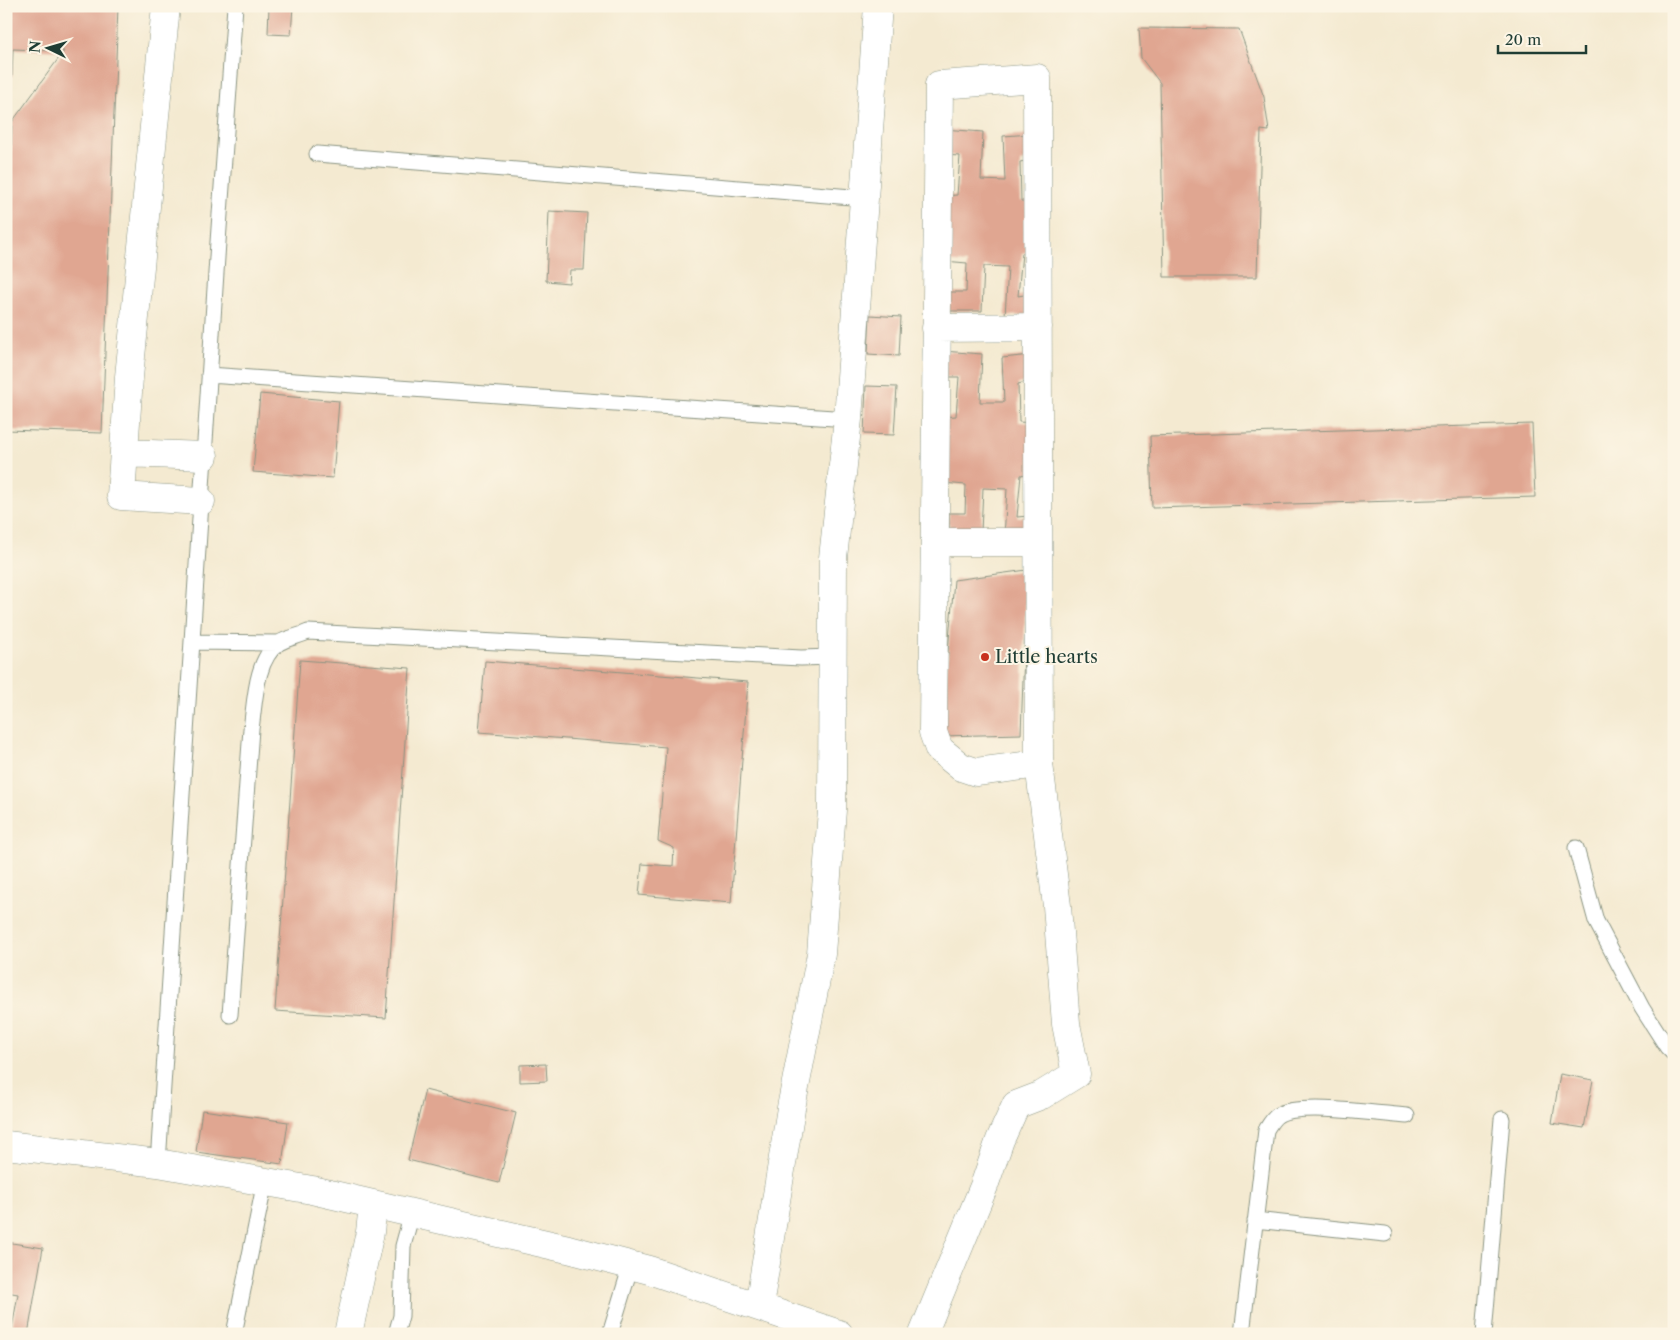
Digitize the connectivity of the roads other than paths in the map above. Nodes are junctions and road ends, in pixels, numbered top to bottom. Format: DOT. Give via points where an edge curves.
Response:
graph roads {
  1 [pos="166,6"];
  2 [pos="235,6"];
  3 [pos="878,6"];
  4 [pos="317,154"];
  5 [pos="864,198"];
  6 [pos="1038,327"];
  7 [pos="936,328"];
  8 [pos="209,375"];
  9 [pos="848,418"];
  10 [pos="124,453"];
  11 [pos="204,456"];
  12 [pos="202,501"];
  13 [pos="935,542"];
  14 [pos="1038,542"];
  15 [pos="192,642"];
  16 [pos="279,643"];
  17 [pos="832,657"];
  18 [pos="1039,764"];
  19 [pos="1576,848"];
  20 [pos="230,1015"];
  21 [pos="1674,1054"];
  22 [pos="1407,1116"];
  23 [pos="1502,1119"];
  24 [pos="6,1145"];
  25 [pos="158,1163"];
  26 [pos="265,1181"];
  27 [pos="373,1205"];
  28 [pos="412,1213"];
  29 [pos="1255,1220"];
  30 [pos="1385,1234"];
  31 [pos="631,1266"];
  32 [pos="759,1306"];
  33 [pos="234,1334"];
  34 [pos="348,1334"];
  35 [pos="396,1334"];
  36 [pos="610,1334"];
  37 [pos="839,1334"];
  38 [pos="924,1334"];
  39 [pos="1242,1334"];
  40 [pos="1484,1334"];
  1 -- 10 [label="street"];
  2 -- 8 [label="lane"];
  3 -- 5 [label="street"];
  4 -- 5 [label="lane"];
  5 -- 9 [label="street"];
  6 -- 7 [label="street"];
  6 -- 7 [label="street" via="1037,78 939,85"];
  6 -- 14 [label="street"];
  7 -- 13 [label="street"];
  8 -- 9 [label="lane"];
  8 -- 11 [label="lane"];
  9 -- 17 [label="street" via="833,558"];
  10 -- 11 [label="street"];
  10 -- 12 [label="street" via="121,496"];
  11 -- 12 [label="lane"];
  12 -- 15 [label="lane"];
  13 -- 14 [label="street"];
  13 -- 18 [label="street" via="933,732 939,749 961,768 976,772"];
  14 -- 18 [label="street"];
  15 -- 16 [label="lane"];
  15 -- 25 [label="lane"];
  16 -- 17 [label="lane" via="308,632"];
  16 -- 20 [label="lane" via="263,662 252,720"];
  17 -- 32 [label="street" via="832,810 821,954 791,1108"];
  18 -- 38 [label="street" via="1057,906 1066,1024 1076,1074 1042,1095 1016,1105"];
  19 -- 21 [label="lane" via="1596,921 1642,1008"];
  22 -- 29 [label="lane" via="1308,1108 1288,1110 1277,1116 1266,1130"];
  23 -- 40 [label="lane"];
  24 -- 25 [label="street"];
  25 -- 26 [label="street"];
  26 -- 27 [label="street"];
  26 -- 33 [label="lane"];
  27 -- 28 [label="street"];
  27 -- 34 [label="street"];
  28 -- 31 [label="street"];
  28 -- 35 [label="lane" via="403,1246 401,1316"];
  29 -- 30 [label="lane"];
  29 -- 39 [label="lane"];
  31 -- 32 [label="street"];
  31 -- 36 [label="lane"];
  32 -- 37 [label="street"];
}
